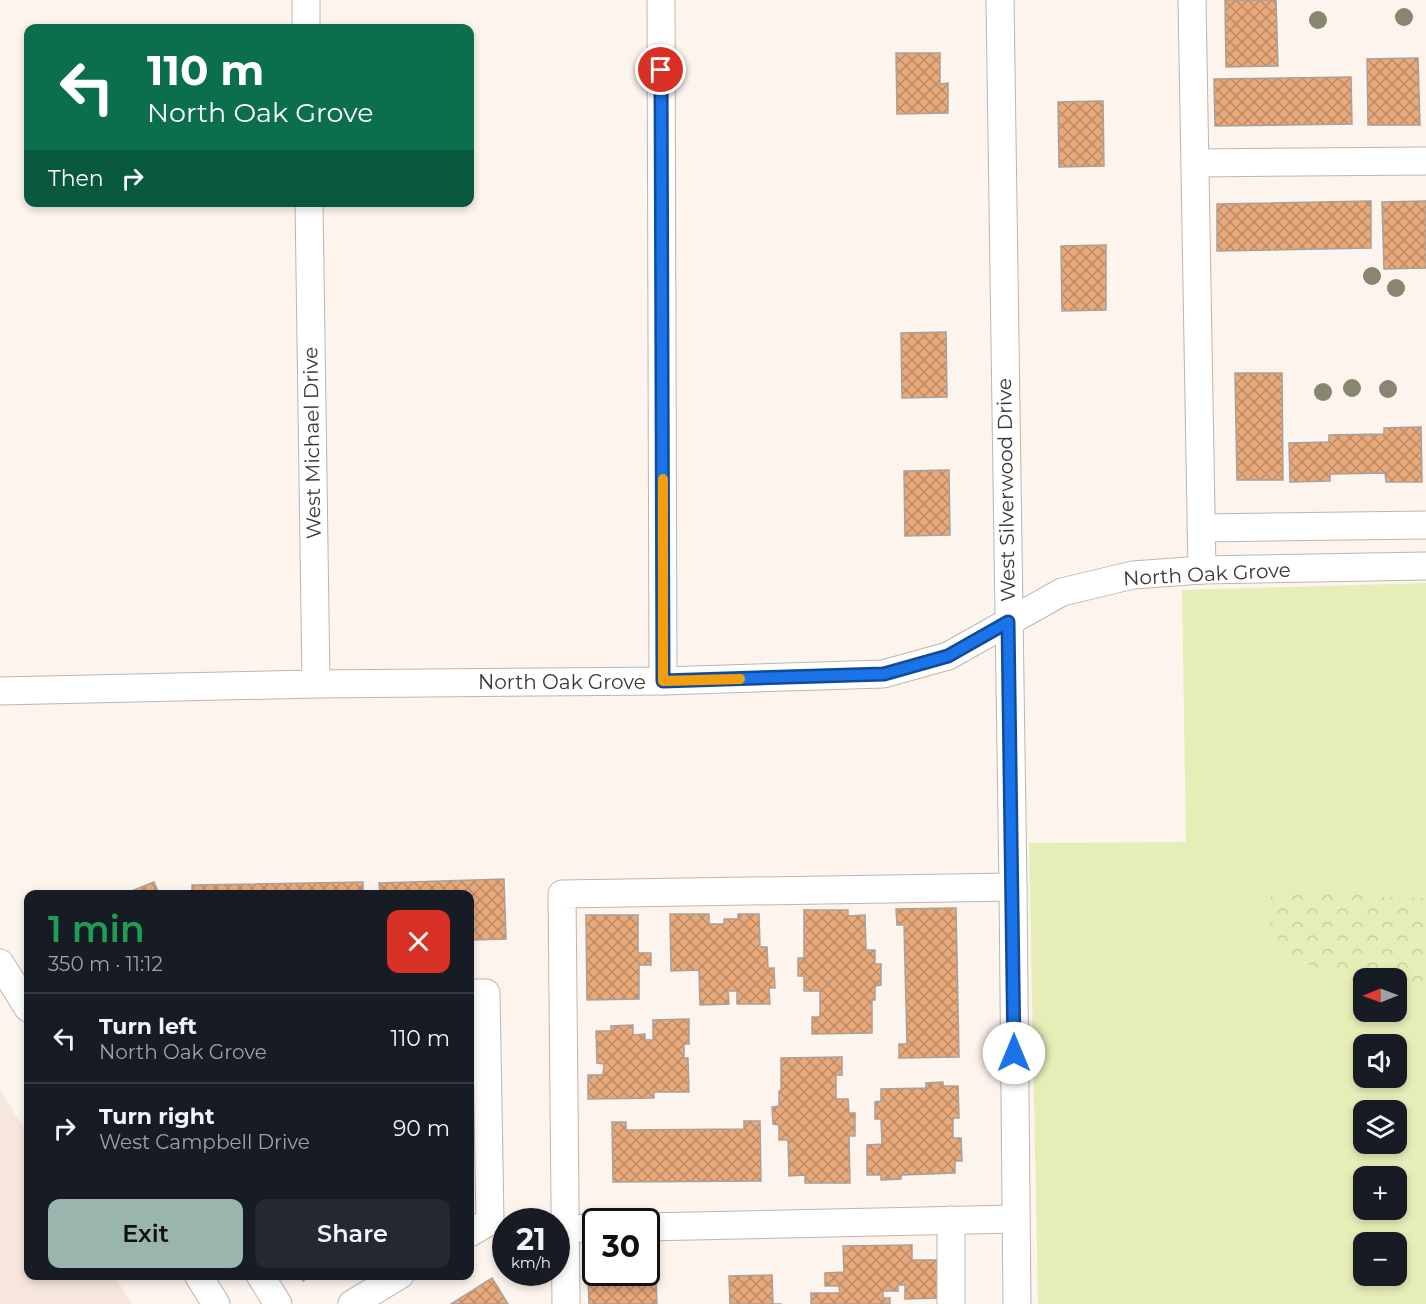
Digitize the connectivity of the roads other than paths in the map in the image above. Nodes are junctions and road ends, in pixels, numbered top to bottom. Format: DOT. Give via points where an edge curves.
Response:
graph roads {
  1 [pos="306,0"];
  2 [pos="661,0"];
  3 [pos="1000,0"];
  4 [pos="1192,0"];
  5 [pos="306,24"];
  6 [pos="1426,161"];
  7 [pos="1196,163"];
  8 [pos="309,207"];
  9 [pos="1426,525"];
  10 [pos="1201,528"];
  11 [pos="1426,566"];
  12 [pos="1202,570"];
  13 [pos="1008,622"];
  14 [pos="663,681"];
  15 [pos="316,684"];
  16 [pos="0,691"];
  17 [pos="1013,887"];
  18 [pos="0,963"];
  19 [pos="474,993"];
  20 [pos="24,1002"];
  21 [pos="564,1208"];
  22 [pos="1016,1219"];
  23 [pos="951,1220"];
  24 [pos="660,1227"];
  25 [pos="474,1231"];
  26 [pos="201,1280"];
  27 [pos="263,1280"];
  28 [pos="392,1280"];
  29 [pos="566,1286"];
  30 [pos="216,1304"];
  31 [pos="278,1304"];
  32 [pos="352,1304"];
  33 [pos="566,1304"];
  34 [pos="951,1304"];
  35 [pos="1017,1304"];
  1 -- 5 [label="street"];
  2 -- 14 [label="street"];
  3 -- 13 [label="street, West Silverwood Drive"];
  4 -- 7 [label="street"];
  6 -- 7 [label="street"];
  7 -- 10 [label="street"];
  8 -- 15 [label="street, West Michael Drive"];
  9 -- 10 [label="street"];
  10 -- 12 [label="street"];
  11 -- 12 [label="street, North Oak Grove"];
  12 -- 13 [label="street, North Oak Grove" via="1133,575 1062,592"];
  13 -- 14 [label="street, North Oak Grove" via="948,656 884,674"];
  13 -- 17 [label="street, West Silverwood Drive"];
  14 -- 15 [label="street, North Oak Grove"];
  15 -- 16 [label="street, North Oak Grove"];
  17 -- 21 [label="street" via="562,894"];
  17 -- 22 [label="street, West Silverwood Drive"];
  18 -- 20 [label="street"];
  19 -- 25 [label="street" via="486,993 490,1221"];
  22 -- 23 [label="street"];
  22 -- 35 [label="street, West Silverwood Drive"];
  23 -- 24 [label="street"];
  23 -- 34 [label="street"];
  26 -- 30 [label="street"];
  27 -- 31 [label="street"];
  28 -- 32 [label="street"];
  29 -- 33 [label="street"];
}
